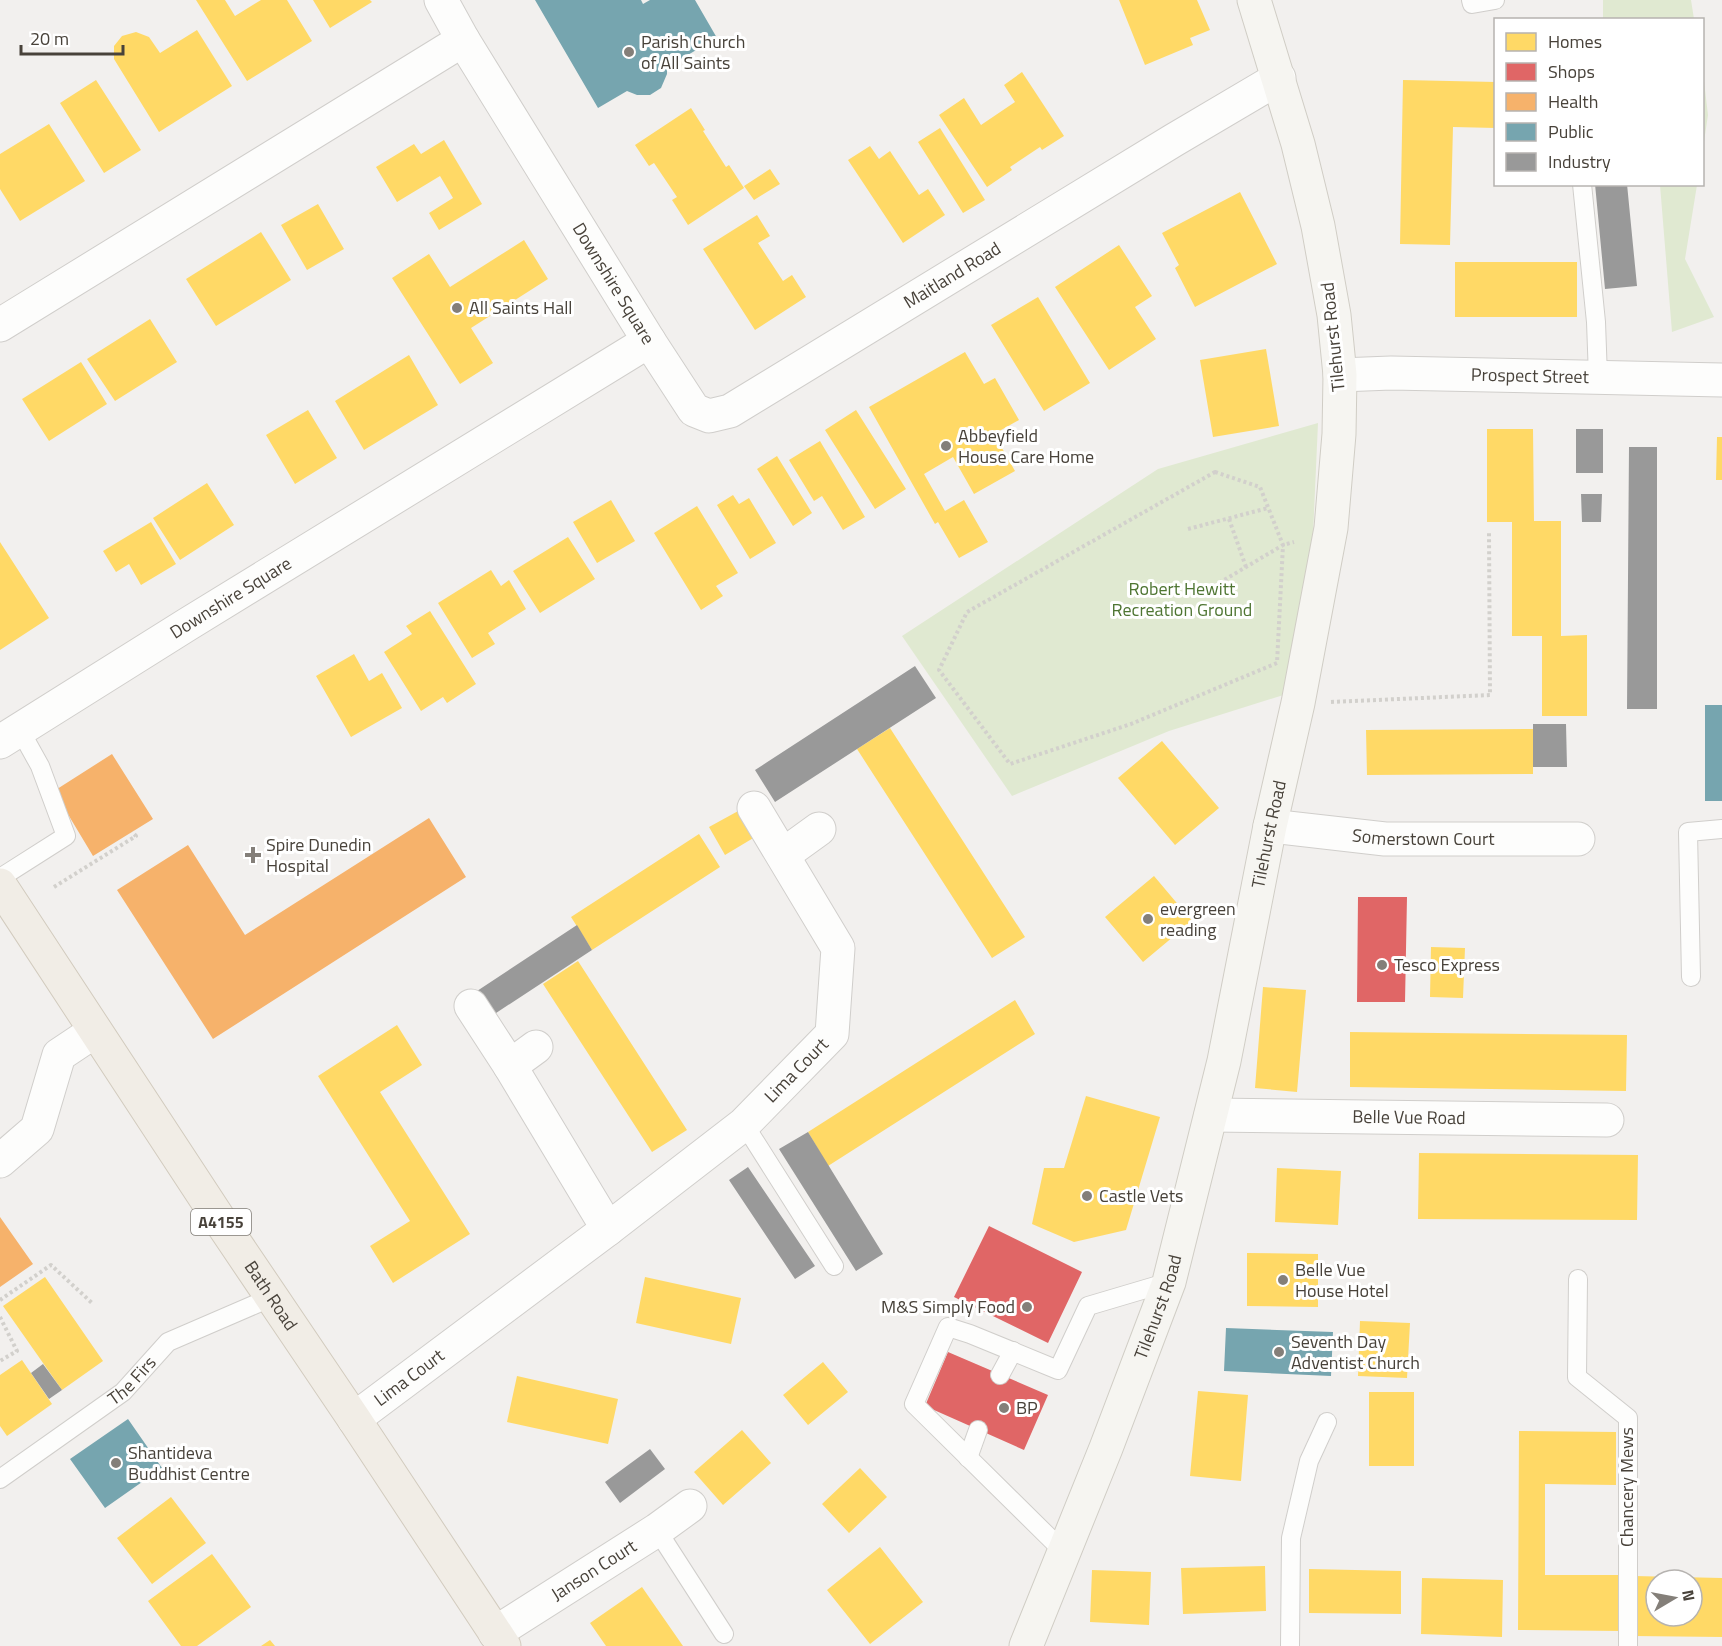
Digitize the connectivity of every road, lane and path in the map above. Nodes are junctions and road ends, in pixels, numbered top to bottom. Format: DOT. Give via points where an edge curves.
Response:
graph roads {
  1 [pos="441,0"];
  2 [pos="1254,0"];
  3 [pos="1471,0"];
  4 [pos="1495,0"];
  5 [pos="463,40"];
  6 [pos="1279,78"];
  7 [pos="1582,186"];
  8 [pos="0,325"];
  9 [pos="648,341"];
  10 [pos="1340,375"];
  11 [pos="1598,377"];
  12 [pos="1722,380"];
  13 [pos="1268,507"];
  14 [pos="1229,519"];
  15 [pos="1188,529"];
  16 [pos="1490,533"];
  17 [pos="1283,545"];
  18 [pos="1246,567"];
  19 [pos="1209,589"];
  20 [pos="1298,703"];
  21 [pos="10,736"];
  22 [pos="754,808"];
  23 [pos="1270,826"];
  24 [pos="819,829"];
  25 [pos="1722,829"];
  26 [pos="132,832"];
  27 [pos="1578,839"];
  28 [pos="783,855"];
  29 [pos="0,878"];
  30 [pos="0,885"];
  31 [pos="54,887"];
  32 [pos="1691,977"];
  33 [pos="471,1006"];
  34 [pos="95,1031"];
  35 [pos="536,1047"];
  36 [pos="510,1066"];
  37 [pos="1211,1115"];
  38 [pos="1607,1120"];
  39 [pos="744,1124"];
  40 [pos="0,1161"];
  41 [pos="608,1228"];
  42 [pos="834,1266"];
  43 [pos="1578,1279"];
  44 [pos="1169,1282"];
  45 [pos="271,1296"];
  46 [pos="0,1300"];
  47 [pos="92,1303"];
  48 [pos="0,1317"];
  49 [pos="1013,1351"];
  50 [pos="0,1362"];
  51 [pos="1000,1375"];
  52 [pos="354,1419"];
  53 [pos="1327,1422"];
  54 [pos="978,1430"];
  55 [pos="969,1458"];
  56 [pos="0,1479"];
  57 [pos="690,1506"];
  58 [pos="657,1530"];
  59 [pos="1064,1552"];
  60 [pos="724,1634"];
  61 [pos="499,1640"];
  62 [pos="1026,1646"];
  63 [pos="1290,1646"];
  64 [pos="1628,1646"];
  1 -- 5 [label="street, Downshire Square"];
  2 -- 6 [label="street, Tilehurst Road"];
  3 -- 4 [label="lane" via="1472,4"];
  5 -- 8 [label="street"];
  5 -- 9 [label="street, Downshire Square"];
  6 -- 9 [label="street, Maitland Road" via="730,411 709,416 694,410"];
  6 -- 10 [label="street, Tilehurst Road" via="1318,226"];
  7 -- 11 [label="lane"];
  9 -- 21 [label="street, Downshire Square"];
  10 -- 11 [label="street, Prospect Street"];
  10 -- 20 [label="street, Tilehurst Road" via="1332,528"];
  11 -- 12 [label="street, Prospect Street"];
  13 -- 14 [label="path"];
  13 -- 17 [label="path"];
  13 -- 17 [label="path" via="1260,487 1215,472 967,612 939,670 1010,764 1131,724 1277,663"];
  14 -- 15 [label="path"];
  14 -- 18 [label="path"];
  16 -- 20 [label="path" via="1490,695"];
  17 -- 18 [label="path"];
  18 -- 19 [label="path"];
  20 -- 23 [label="street, Tilehurst Road"];
  21 -- 29 [label="lane" via="40,766 66,836"];
  22 -- 28 [label="street, Lima Court"];
  23 -- 27 [label="street, Somerstown Court" via="1385,838"];
  23 -- 37 [label="street, Tilehurst Road"];
  24 -- 28 [label="street"];
  25 -- 32 [label="lane" via="1688,832"];
  26 -- 31 [label="path" via="135,836"];
  28 -- 39 [label="street, Lima Court" via="838,948 832,1034"];
  30 -- 34 [label="main road, Bath Road / A4155"];
  33 -- 36 [label="street"];
  34 -- 40 [label="street" via="59,1055 38,1129"];
  34 -- 45 [label="main road, Bath Road / A4155"];
  35 -- 36 [label="street"];
  36 -- 41 [label="street"];
  37 -- 38 [label="street, Belle Vue Road"];
  37 -- 44 [label="street, Tilehurst Road"];
  39 -- 41 [label="street, Lima Court"];
  39 -- 42 [label="lane"];
  41 -- 52 [label="street, Lima Court"];
  43 -- 64 [label="lane, Chancery Mews" via="1577,1377 1628,1418"];
  44 -- 49 [label="lane" via="1088,1306 1058,1370"];
  44 -- 59 [label="street, Tilehurst Road"];
  45 -- 52 [label="main road, Bath Road / A4155"];
  45 -- 56 [label="lane, The Firs" via="168,1342 123,1392"];
  46 -- 47 [label="path" via="51,1265"];
  48 -- 50 [label="path" via="17,1351"];
  49 -- 51 [label="lane"];
  49 -- 55 [label="lane" via="948,1327 914,1404"];
  52 -- 61 [label="main road, Bath Road / A4155"];
  53 -- 63 [label="lane" via="1309,1461 1291,1538"];
  54 -- 55 [label="lane"];
  55 -- 59 [label="lane"];
  57 -- 58 [label="street, Janson Court"];
  58 -- 60 [label="lane"];
  58 -- 61 [label="street, Janson Court"];
  59 -- 62 [label="street, Tilehurst Road"];
}
